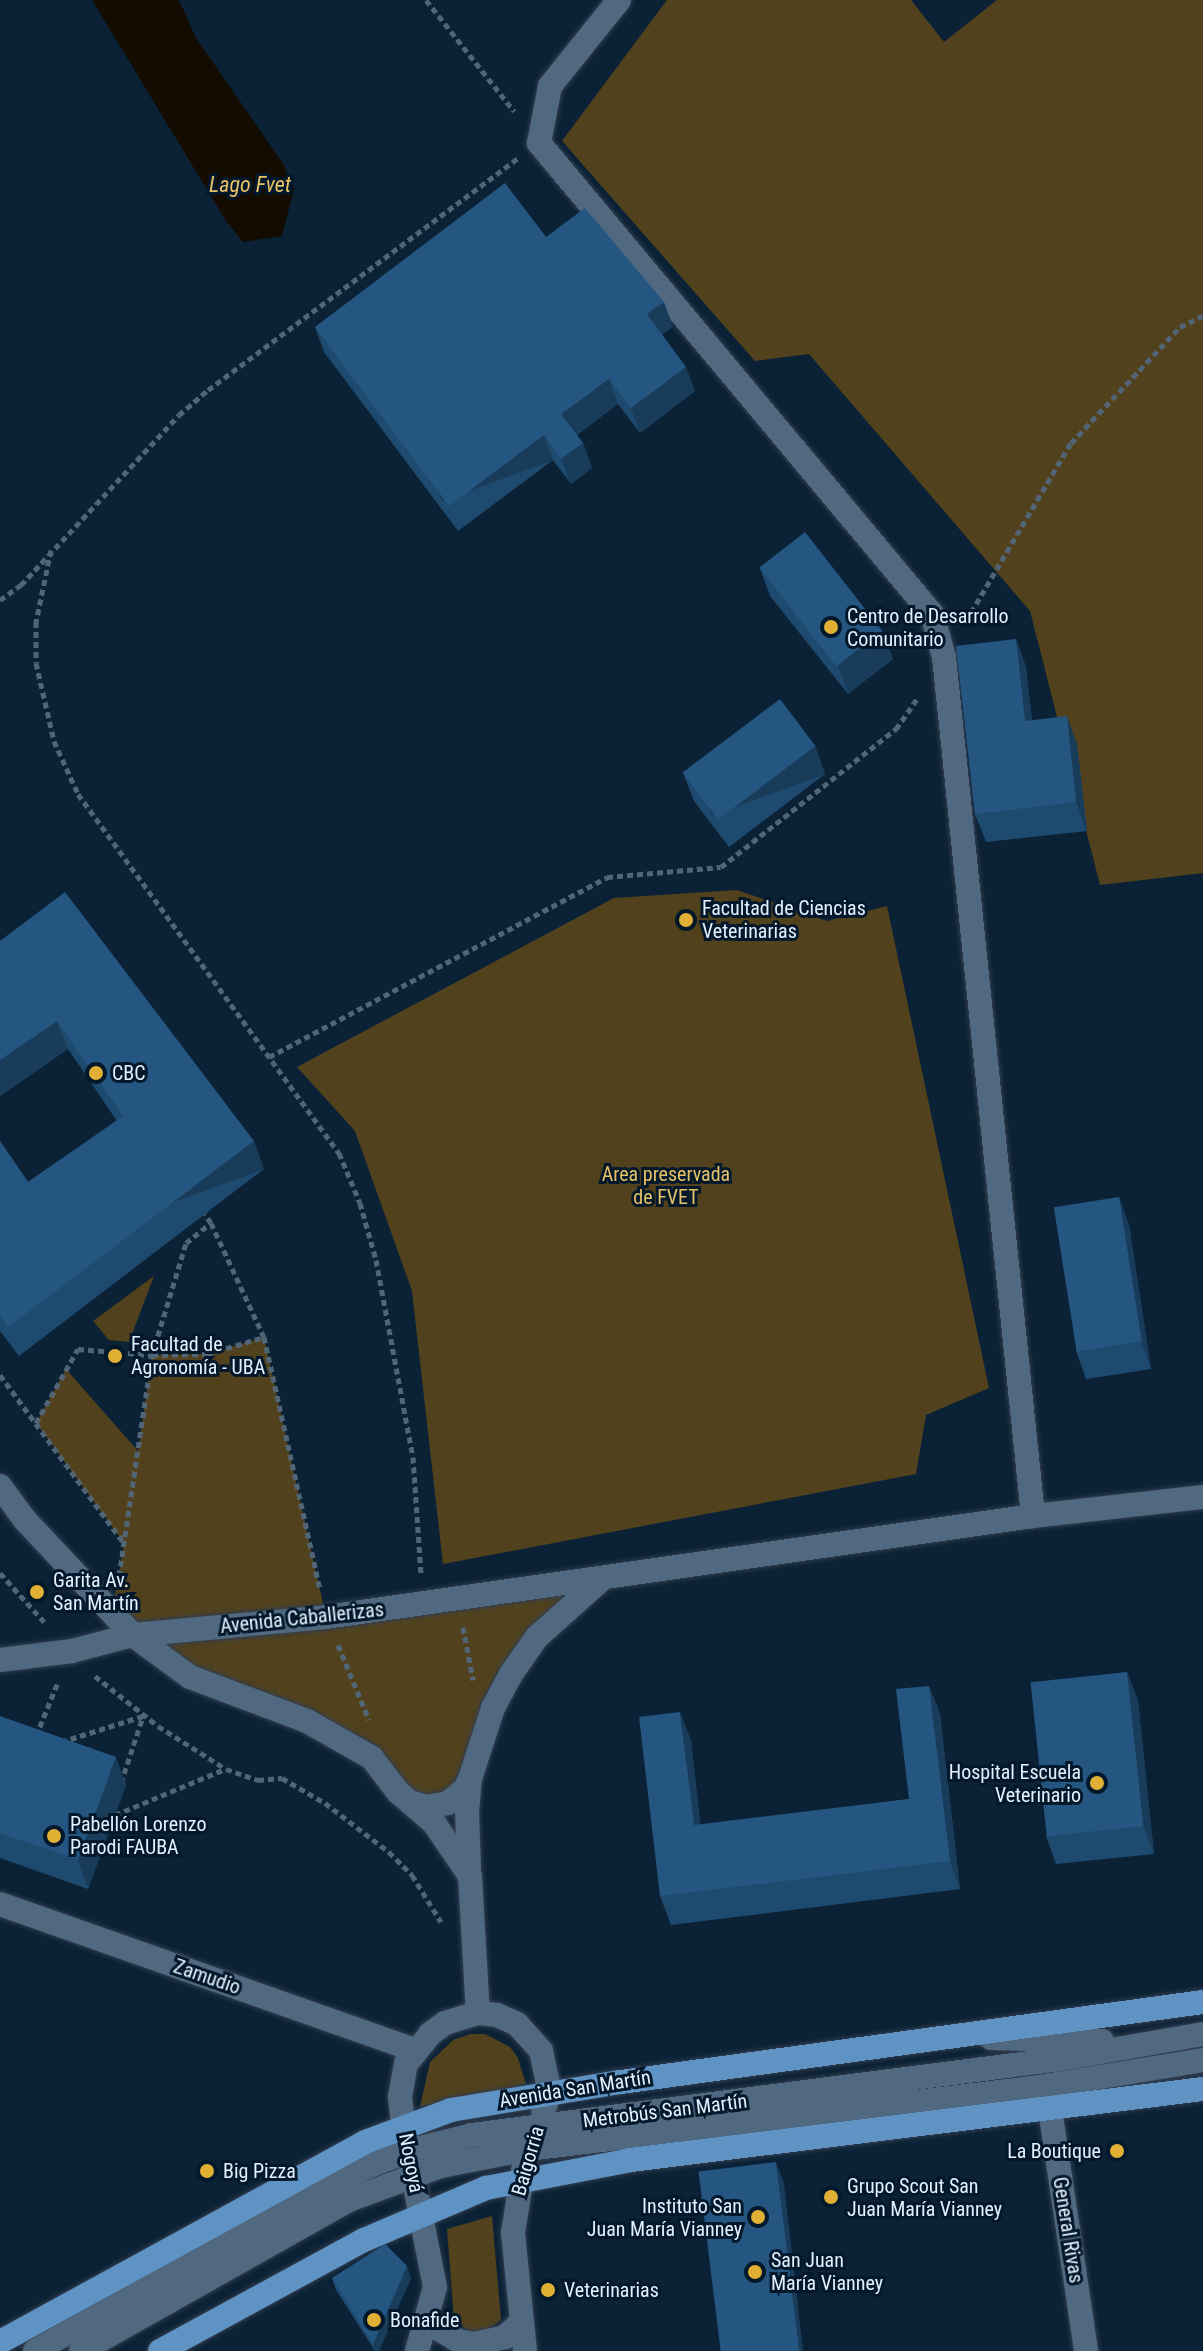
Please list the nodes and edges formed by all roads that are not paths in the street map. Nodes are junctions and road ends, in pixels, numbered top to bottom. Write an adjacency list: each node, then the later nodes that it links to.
1 (619, 0): 4 (street)
2 (0, 1486): 6 (street)
3 (1203, 1497): 4 (street, Avenida Caballerizas)
4 (1033, 1516): 5 (street, Avenida Caballerizas)
5 (604, 1578): 6 (street, Avenida Caballerizas); 8 (street)
6 (133, 1635): 7 (street, Avenida Caballerizas); 9 (street)
7 (0, 1660)
8 (470, 1779): 9 (street); 10 (street)
9 (410, 1802): 10 (street)
10 (470, 1876): 13 (street)
11 (0, 1904): 17 (street, Zamudio)
12 (1203, 2002): 15 (main road, Avenida San Martín)
13 (478, 2013): 17 (street); 20 (street)
14 (1203, 2034): 16 (street, Metrobús San Martín)
15 (941, 2036): 16 (street, Metrobús San Martín); 20 (main road, Avenida San Martín)
16 (1152, 2043): 23 (street, Metrobús San Martín)
17 (414, 2050): 22 (street, Nogoyá)
18 (1203, 2060): 23 (street, Metrobús San Martín)
19 (1203, 2089): 21 (main road)
20 (550, 2093): 22 (main road, Avenida San Martín); 23 (street, Baigorria)
21 (1050, 2109): 25 (main road); 35 (street, General Rivas)
22 (403, 2125): 24 (street, Nogoyá); 29 (main road, Avenida San Martín)
23 (532, 2138): 24 (street, Metrobús San Martín); 25 (street, Baigorria)
24 (410, 2162): 26 (street, Nogoyá); 30 (street, Metrobús San Martín); 31 (street, Metrobús San Martín)
25 (519, 2180): 26 (main road); 28 (street, Baigorria)
26 (421, 2213): 27 (street, Nogoyá); 32 (main road)
27 (427, 2322): 28 (street); 33 (street, Nogoyá)
28 (521, 2322): 34 (street, Baigorria)
29 (0, 2342)
30 (35, 2351)
31 (81, 2351)
32 (160, 2351)
33 (417, 2351)
34 (525, 2351)
35 (1086, 2351)

